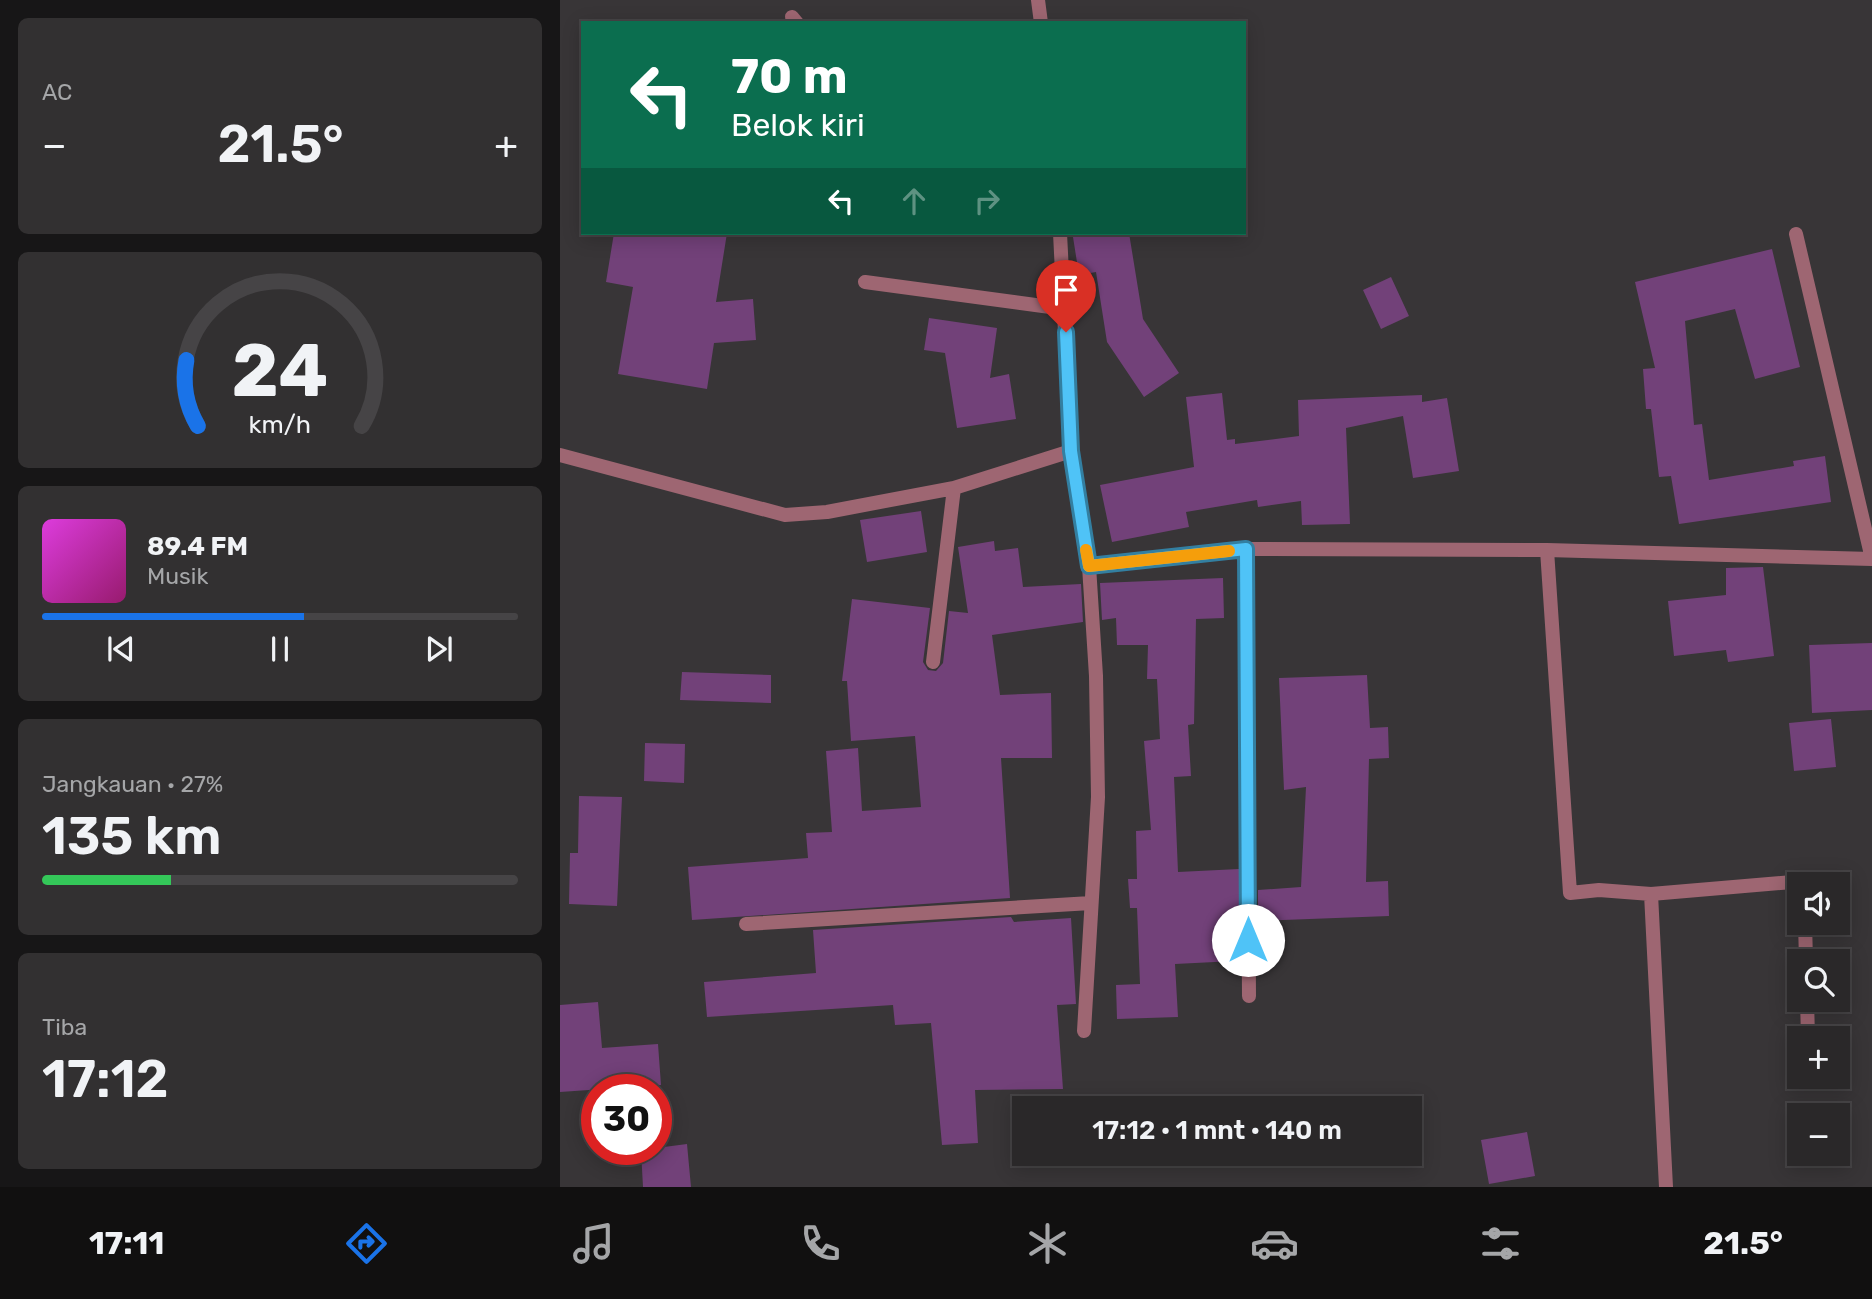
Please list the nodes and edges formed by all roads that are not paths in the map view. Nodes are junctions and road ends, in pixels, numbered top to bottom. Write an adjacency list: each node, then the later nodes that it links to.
1 (1038, 0): 2 (street)
2 (1041, 21)
3 (1796, 234): 12 (street)
4 (1060, 235): 6 (street)
5 (865, 282): 6 (street)
6 (1066, 309): 7 (street)
7 (1071, 451): 9 (street); 13 (street)
8 (560, 455): 9 (street)
9 (954, 488): 14 (street)
10 (1246, 549): 11 (street); 13 (street); 19 (street)
11 (1547, 550): 12 (street); 16 (street)
12 (1872, 559)
13 (1089, 566): 17 (street)
14 (933, 662)
15 (1787, 882): 16 (street)
16 (1651, 894): 21 (street)
17 (1091, 903): 18 (street); 20 (street)
18 (746, 924)
19 (1249, 996)
20 (1084, 1031)
21 (1666, 1187)

